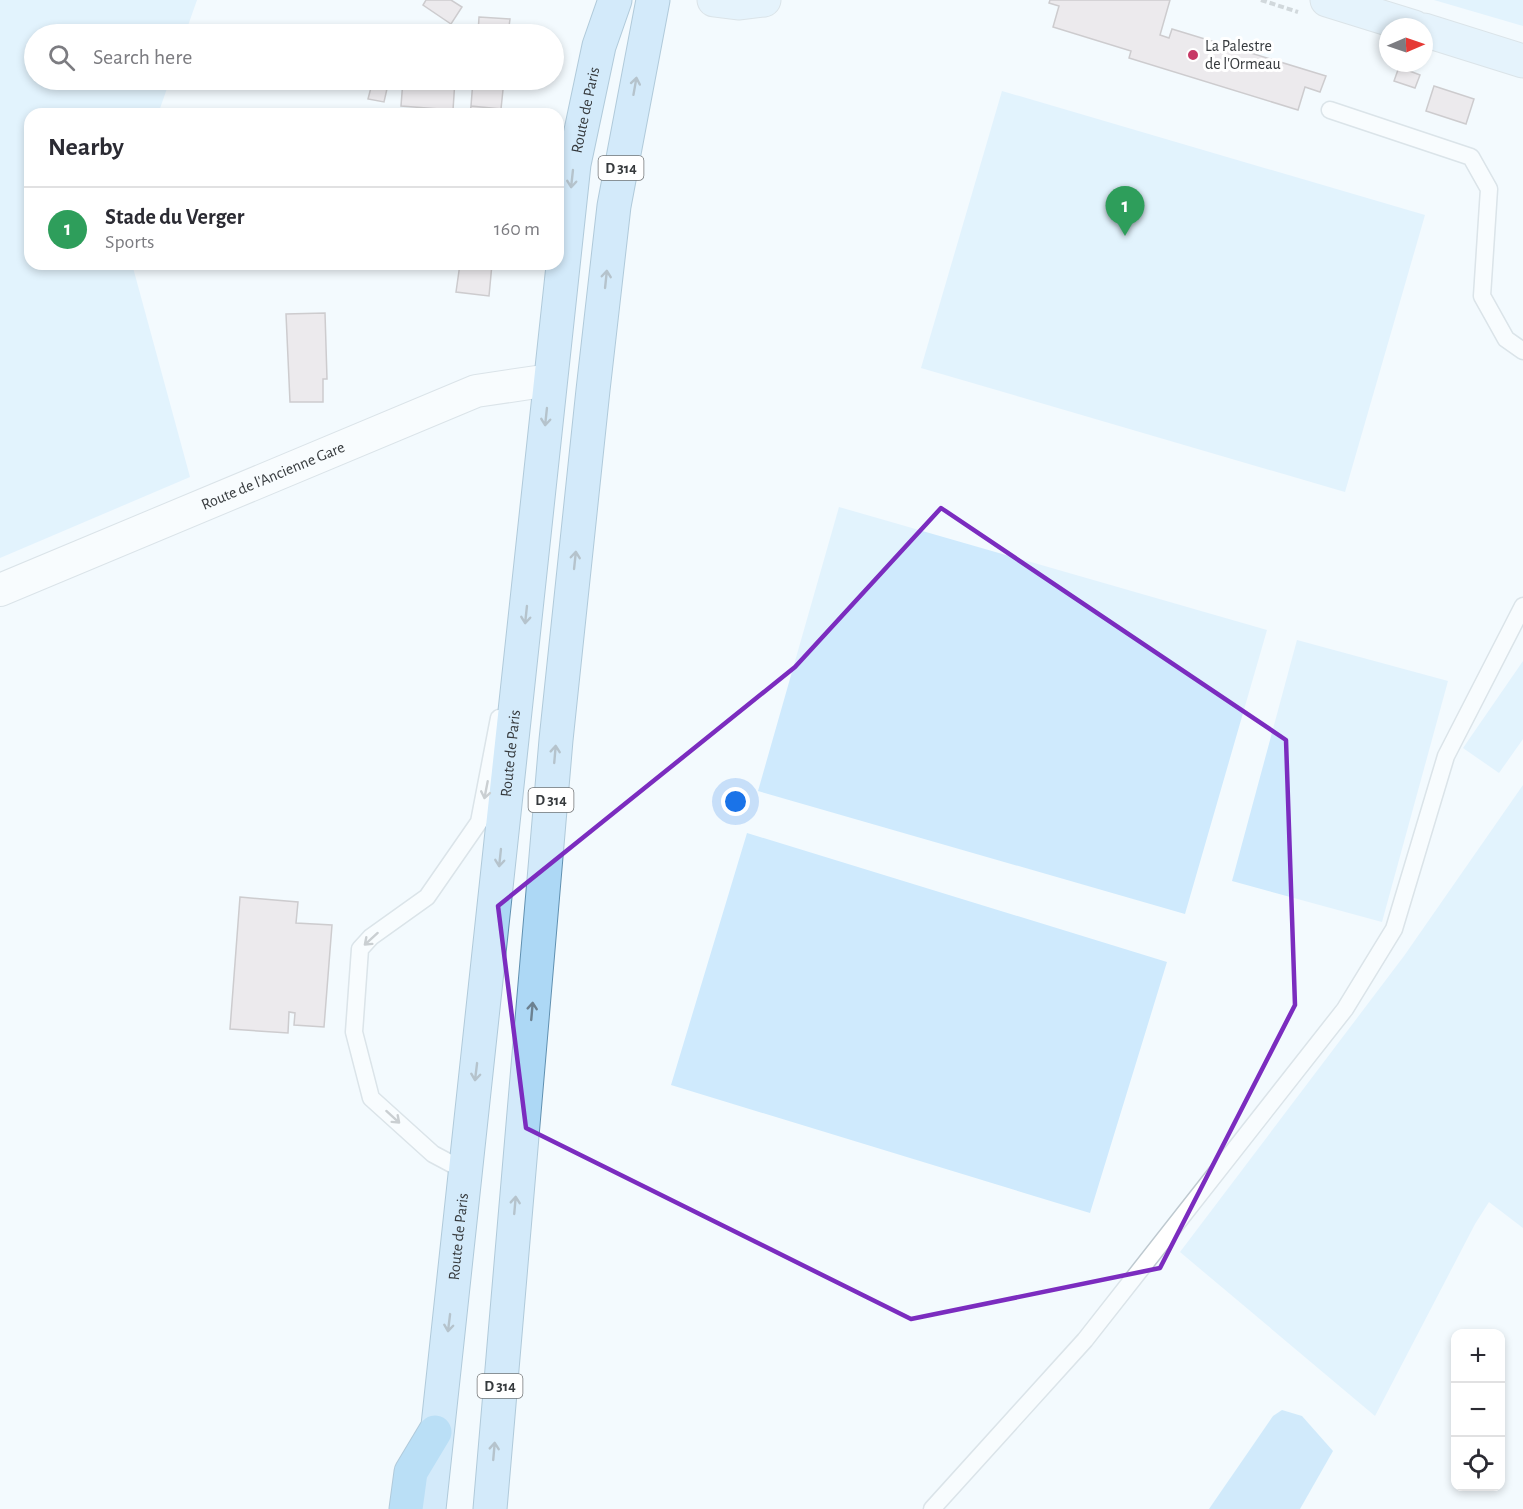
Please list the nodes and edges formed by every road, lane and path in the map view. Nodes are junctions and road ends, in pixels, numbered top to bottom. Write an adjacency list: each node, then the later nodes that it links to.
1 (615, 0): 10 (main road, Route de Paris / D 314, one-way to 10)
2 (653, 0): 21 (main road, D 314, one-way to 2)
3 (714, 0): 4 (street)
4 (764, 0)
5 (1327, 0): 6 (street)
6 (1385, 18)
7 (1433, 33): 8 (street)
8 (1523, 61)
9 (1330, 110): 12 (lane)
10 (564, 254)
11 (562, 270): 13 (main road, Route de Paris / D 314, one-way to 13)
12 (1523, 351)
13 (550, 380): 14 (street, Route de l'Ancienne Gare); 16 (main road, Route de Paris / D 314, one-way to 16)
14 (0, 590)
15 (1523, 606): 22 (lane)
16 (520, 674): 17 (main road, Route de Paris / D 314, one-way to 17); 17 (lane, one-way to 17)
17 (465, 1172): 18 (main road, Route de Paris / D 314, one-way to 18)
18 (435, 1432): 19 (highway); 20 (main road, Route de Paris / D 314)
19 (406, 1509)
20 (429, 1509)
21 (490, 1509)
22 (932, 1509)

